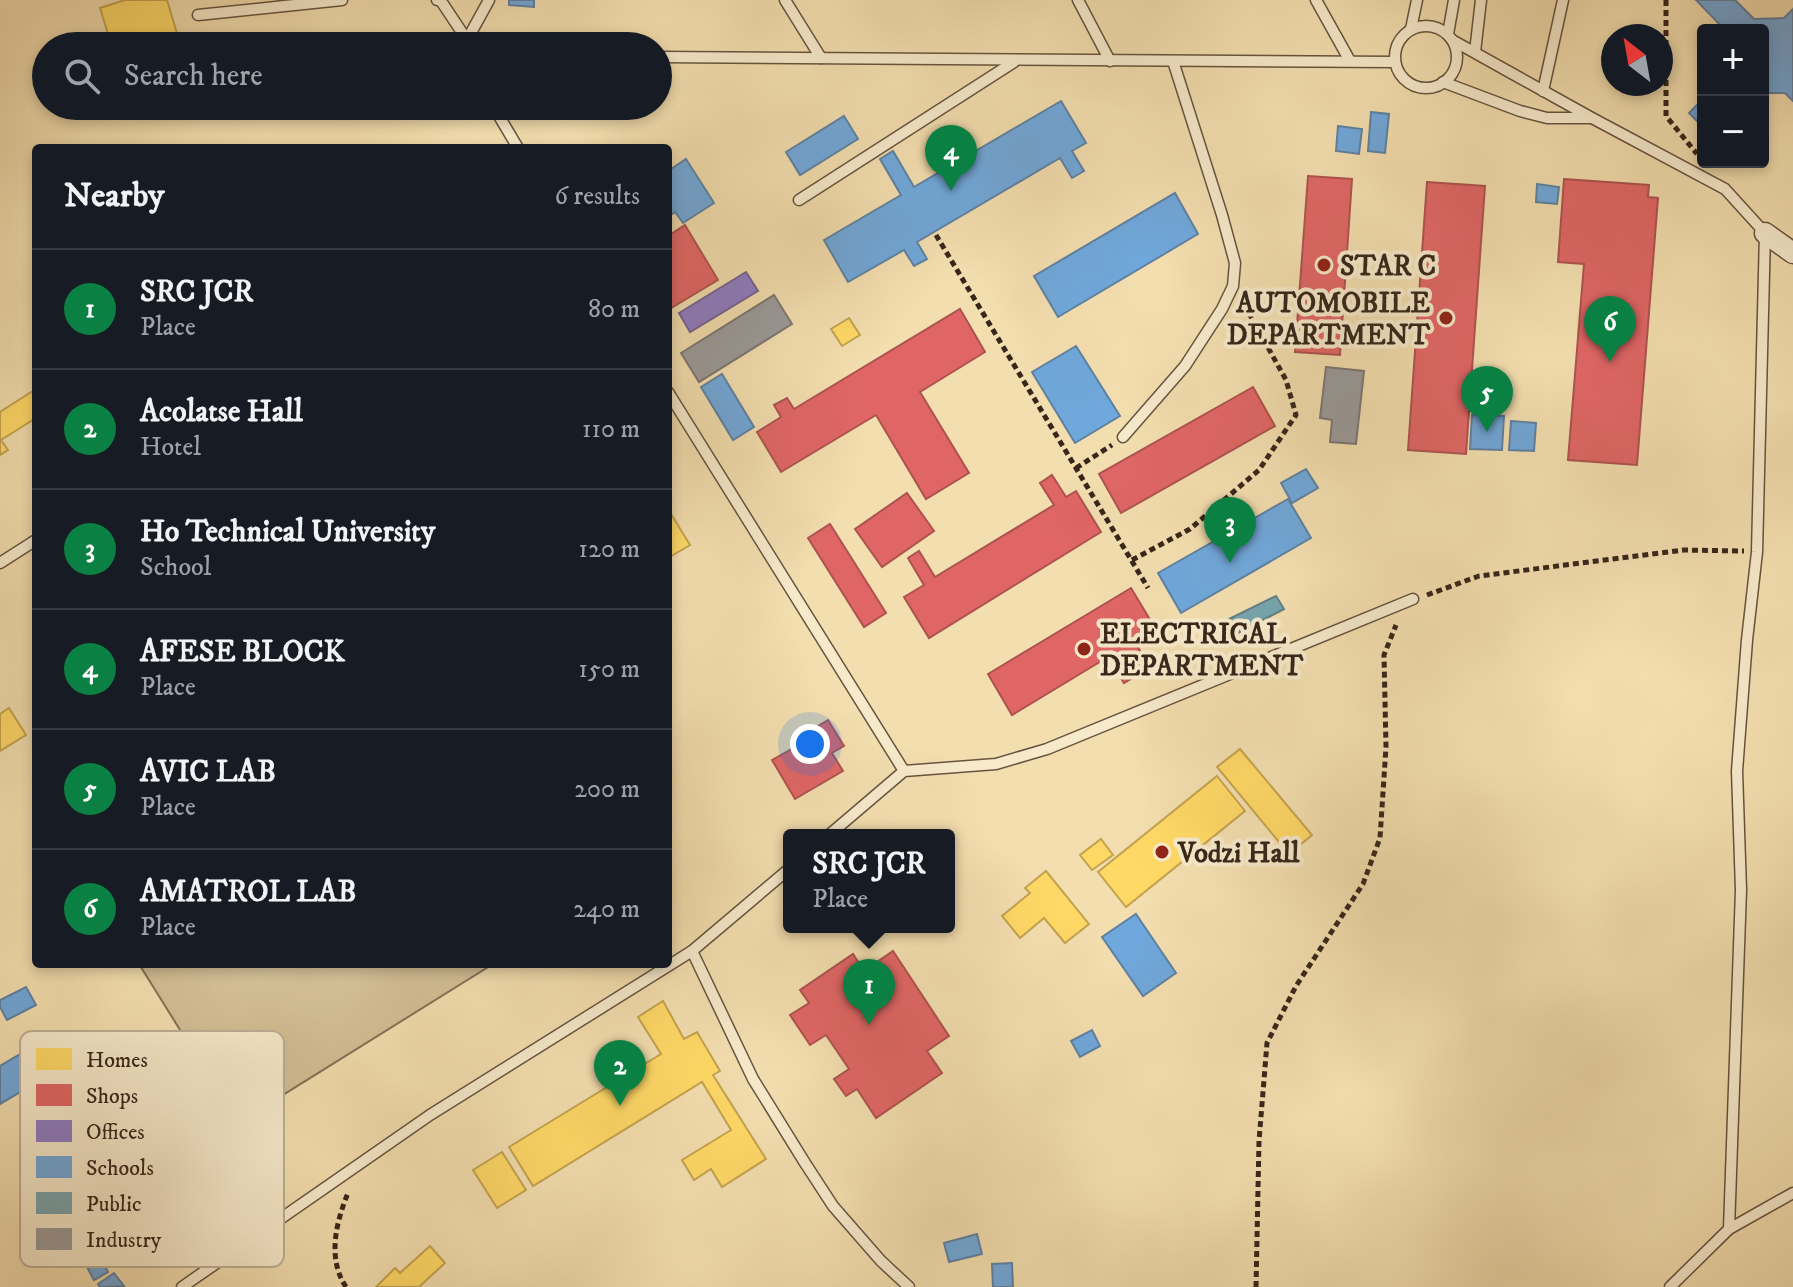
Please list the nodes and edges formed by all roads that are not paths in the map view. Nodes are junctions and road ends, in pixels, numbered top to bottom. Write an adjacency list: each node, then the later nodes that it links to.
1 (342, 0): 11 (lane)
2 (437, 0): 13 (lane)
3 (489, 0): 14 (lane)
4 (785, 0): 18 (lane)
5 (1078, 0): 20 (lane)
6 (1316, 0): 22 (lane)
7 (1417, 0): 12 (lane)
8 (1454, 0): 15 (lane)
9 (1481, 0): 16 (lane)
10 (1563, 0): 25 (lane)
11 (198, 15)
12 (1411, 29): 15 (lane); 23 (lane)
13 (462, 32)
14 (474, 32)
15 (1450, 37): 16 (lane); 24 (lane)
16 (1475, 52): 25 (lane)
17 (672, 57): 18 (lane)
18 (821, 58): 19 (lane)
19 (1016, 61): 20 (lane); 29 (lane)
20 (1110, 61): 21 (lane)
21 (1173, 61): 22 (lane); 33 (lane)
22 (1350, 61): 23 (lane)
23 (1395, 62): 24 (lane)
24 (1443, 82): 26 (lane)
25 (1543, 91): 26 (lane)
26 (1592, 118): 30 (lane)
27 (501, 120): 28 (lane)
28 (516, 144)
29 (799, 200)
30 (1765, 233): 31 (street); 45 (lane)
31 (1793, 253)
32 (672, 398): 37 (lane)
33 (1123, 437)
34 (32, 543): 35 (lane)
35 (0, 563)
36 (1413, 599): 37 (lane)
37 (904, 771): 38 (lane)
38 (836, 829)
39 (783, 874): 40 (lane)
40 (692, 951): 41 (lane); 48 (lane)
41 (672, 964)
42 (665, 968): 44 (lane)
43 (1793, 1193): 45 (lane)
44 (284, 1217)
45 (1729, 1229): 49 (lane)
46 (211, 1267): 47 (lane)
47 (182, 1287)
48 (909, 1287)
49 (1670, 1287)

